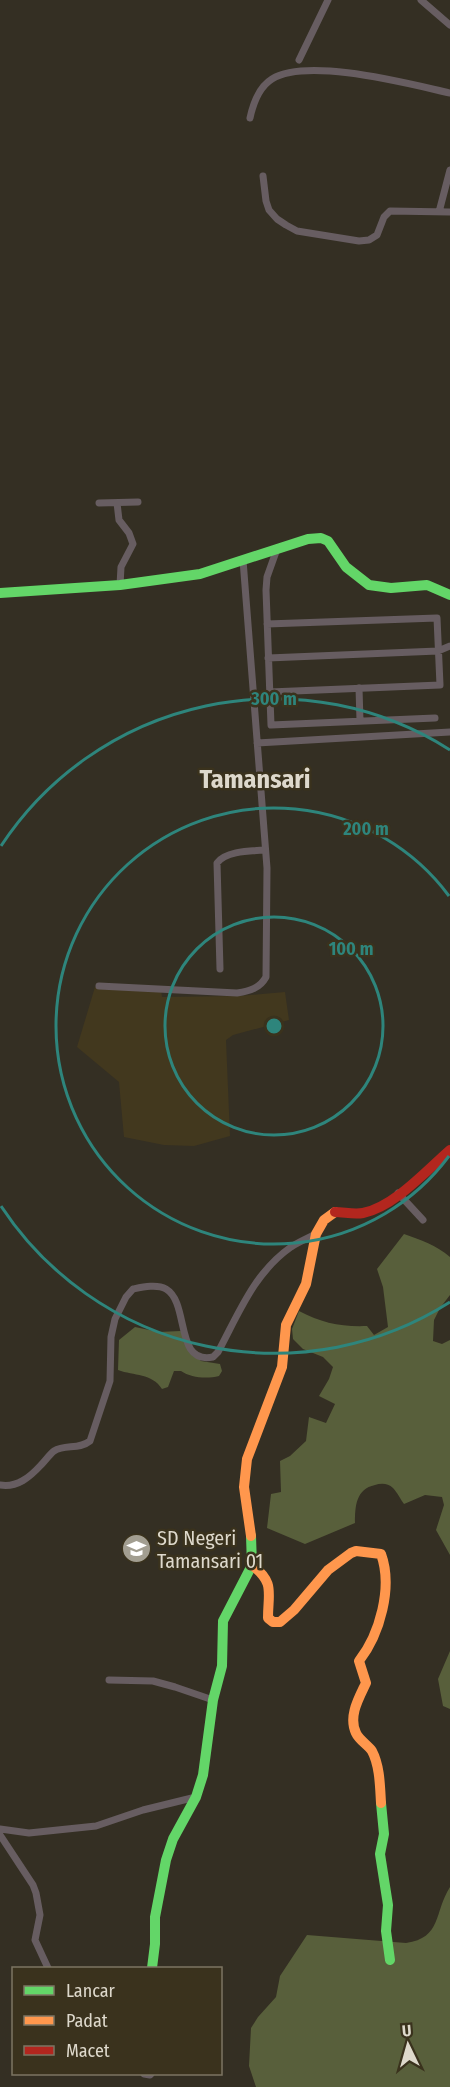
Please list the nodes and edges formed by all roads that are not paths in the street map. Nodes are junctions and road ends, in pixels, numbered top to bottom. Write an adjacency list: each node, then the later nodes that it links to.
1 (328, 0): 4 (street)
2 (421, 0): 3 (street)
3 (450, 26)
4 (299, 60)
5 (450, 93): 6 (street)
6 (250, 118)
7 (450, 170): 9 (street)
8 (263, 176): 9 (street)
9 (439, 212): 10 (street)
10 (450, 212)
11 (138, 502): 12 (street)
12 (117, 503): 13 (street); 16 (street)
13 (99, 504)
14 (277, 549): 15 (street); 18 (street); 19 (street)
15 (243, 560): 16 (street); 28 (street)
16 (120, 585): 17 (street)
17 (0, 593)
18 (450, 595)
19 (267, 624): 21 (street); 22 (street)
20 (450, 646): 21 (street)
21 (438, 651): 22 (street); 23 (street)
22 (268, 658): 24 (street)
23 (358, 688): 24 (street); 26 (street)
24 (270, 692): 26 (street)
25 (435, 718): 26 (street)
26 (360, 721)
27 (450, 732): 28 (street)
28 (257, 743): 29 (street)
29 (265, 850): 30 (street); 31 (street)
30 (220, 969)
31 (99, 987)
32 (450, 1150): 33 (street)
33 (398, 1192): 34 (street); 35 (street)
34 (423, 1220)
35 (316, 1234): 36 (street); 37 (street)
36 (0, 1485)
37 (252, 1564): 39 (street); 43 (street)
38 (109, 1680): 39 (street)
39 (213, 1700): 40 (street)
40 (196, 1797): 41 (street); 45 (street)
41 (0, 1829)
42 (0, 1835): 44 (street)
43 (390, 1960)
44 (48, 1967)
45 (152, 1967)

